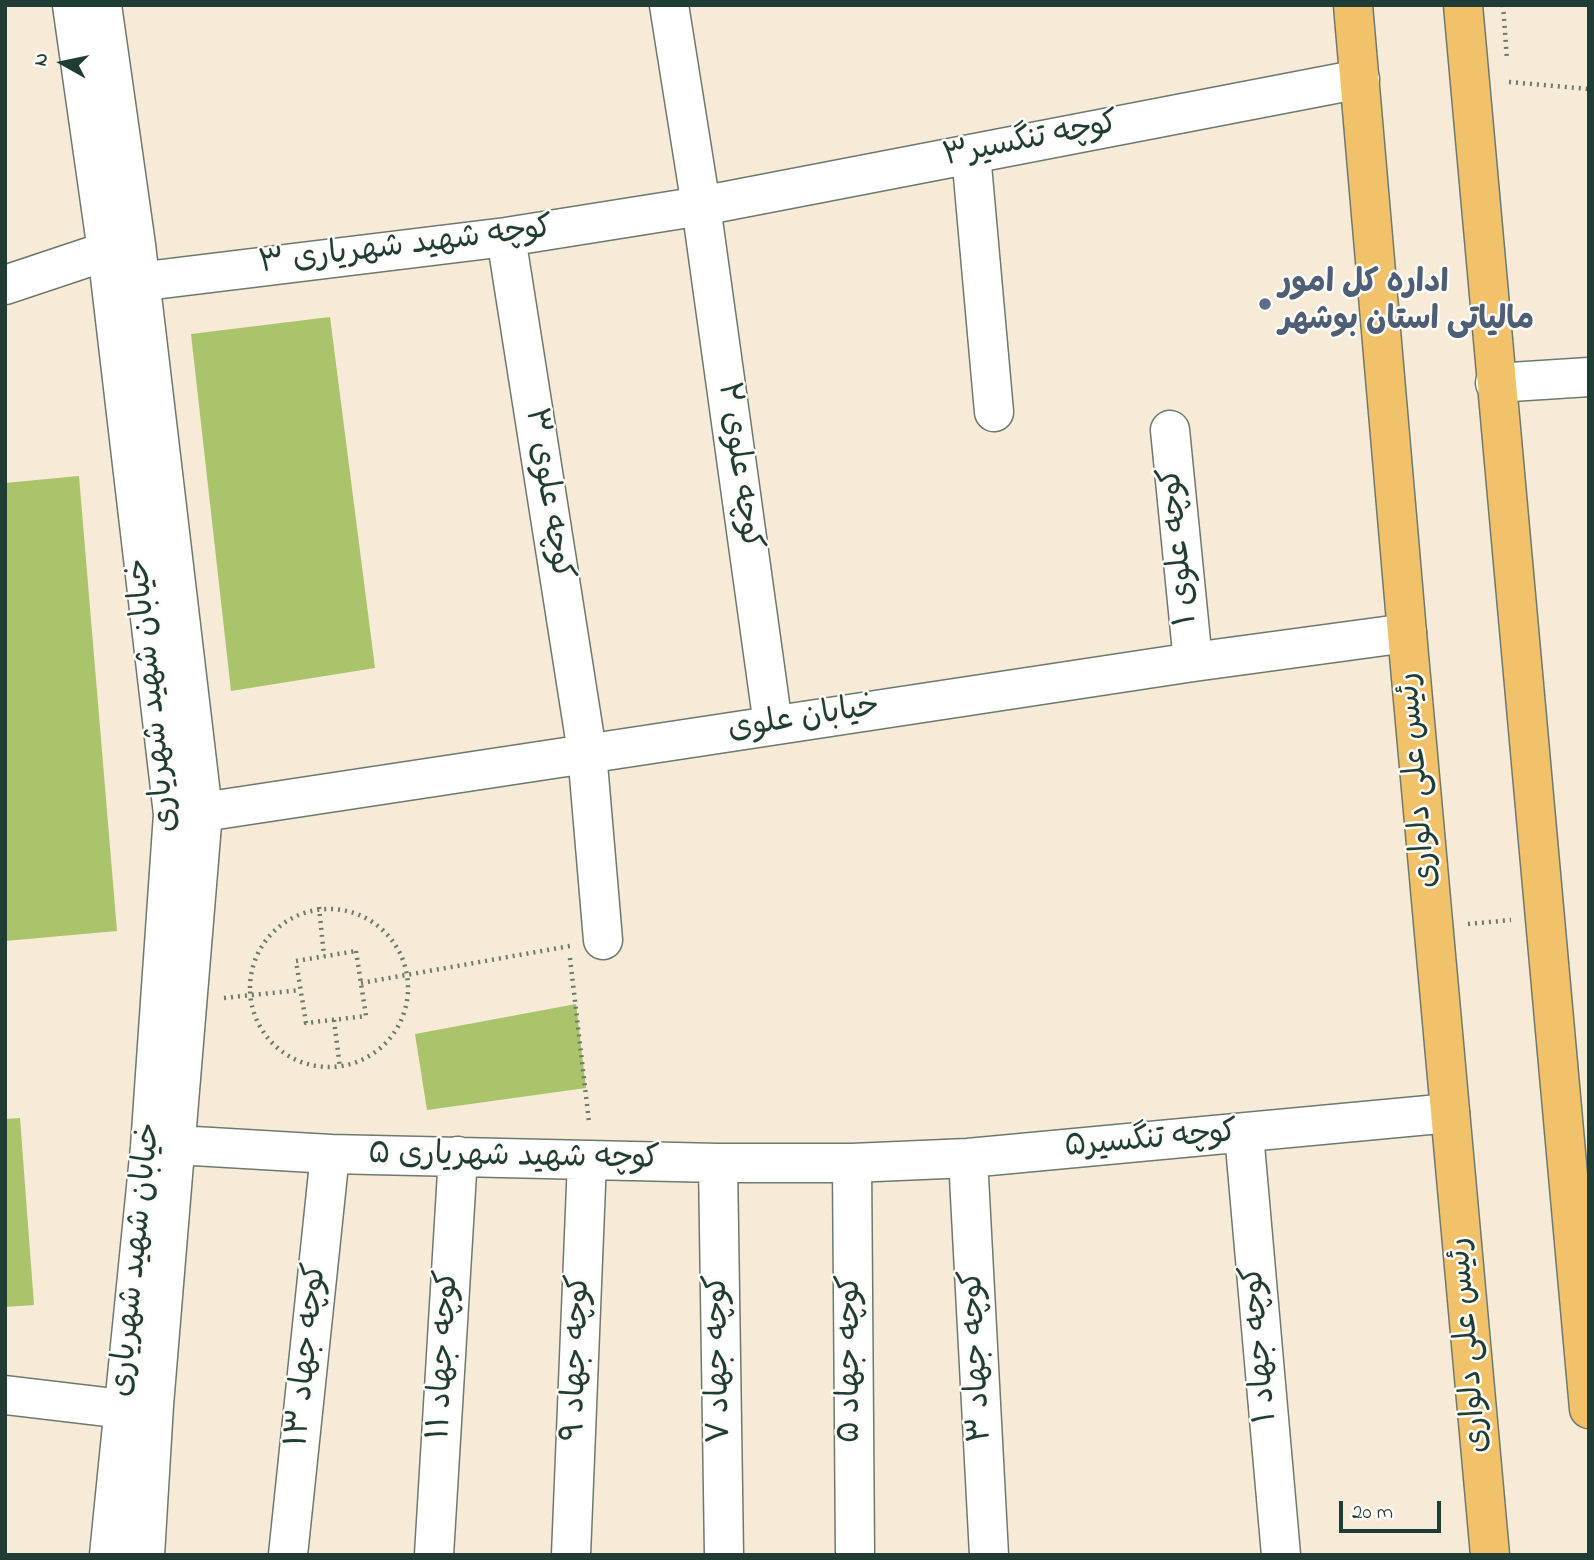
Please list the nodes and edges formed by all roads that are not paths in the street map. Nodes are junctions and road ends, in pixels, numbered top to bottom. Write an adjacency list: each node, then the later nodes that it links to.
1 (72, 5): 10 (street, خیابان شهید شهریاری)
2 (102, 5): 10 (street, خیابان شهید شهریاری)
3 (669, 5): 8 (street, کوچه علوی ۲)
4 (1353, 5): 6 (main road, رئیس علی دلواری)
5 (1462, 5): 13 (main road)
6 (1360, 79): 7 (street, کوچه تنگسیر۳); 16 (main road, رئیس علی دلواری)
7 (971, 154): 8 (street, کوچه تنگسیر۳); 14 (street)
8 (701, 206): 9 (street, کوچه شهید شهریاری ۳); 18 (street, کوچه علوی ۲)
9 (506, 237): 10 (street, کوچه شهید شهریاری ۳); 19 (street, کوچه علوی ۳)
10 (123, 266): 11 (street, کوچه شهید شهریاری ۳); 20 (street, خیابان شهید شهریاری); 33 (street, خیابان شهید شهریاری)
11 (5, 285)
12 (1589, 377): 13 (street)
13 (1496, 383): 31 (main road)
14 (994, 412)
15 (1170, 430): 17 (street, کوچه علوی ۱)
16 (1407, 633): 17 (street, خیابان علوی); 22 (main road, رئیس علی دلواری)
17 (1193, 662): 18 (street, خیابان علوی)
18 (773, 725): 19 (street, خیابان علوی)
19 (587, 752): 20 (street, خیابان علوی); 21 (street, کوچه علوی ۳)
20 (203, 813): 24 (street, خیابان شهید شهریاری)
21 (586, 944)
22 (1450, 1112): 23 (street, کوچه تنگسیر۵); 44 (main road, رئیس علی دلواری)
23 (1244, 1134): 27 (street, کوچه تنگسیر۵); 43 (street, کوچه جهاد ۱)
24 (177, 1145): 25 (street, کوچه شهید شهریاری ۵); 36 (street, خیابان شهید شهریاری)
25 (330, 1154): 26 (street, کوچه شهید شهریاری ۵); 37 (street, کوچه جهاد ۱۳)
26 (458, 1156): 28 (street, کوچه شهید شهریاری ۵); 38 (street, کوچه جهاد ۱۱)
27 (968, 1158): 30 (street, کوچه تنگسیر۵); 42 (street, کوچه جهاد ۳)
28 (587, 1161): 29 (street, کوچه شهید شهریاری ۵); 39 (street, کوچه جهاد ۹)
29 (718, 1163): 30 (street, کوچه شهید شهریاری ۵); 40 (street, کوچه جهاد ۷)
30 (852, 1163): 41 (street, کوچه جهاد ۵)
31 (1580, 1222): 34 (main road)
32 (5, 1395): 33 (street)
33 (123, 1409): 35 (street, خیابان شهید شهریاری)
34 (1589, 1409)
35 (108, 1555)
36 (145, 1555)
37 (288, 1555)
38 (434, 1555)
39 (570, 1555)
40 (724, 1555)
41 (855, 1555)
42 (989, 1555)
43 (1281, 1555)
44 (1490, 1555)

